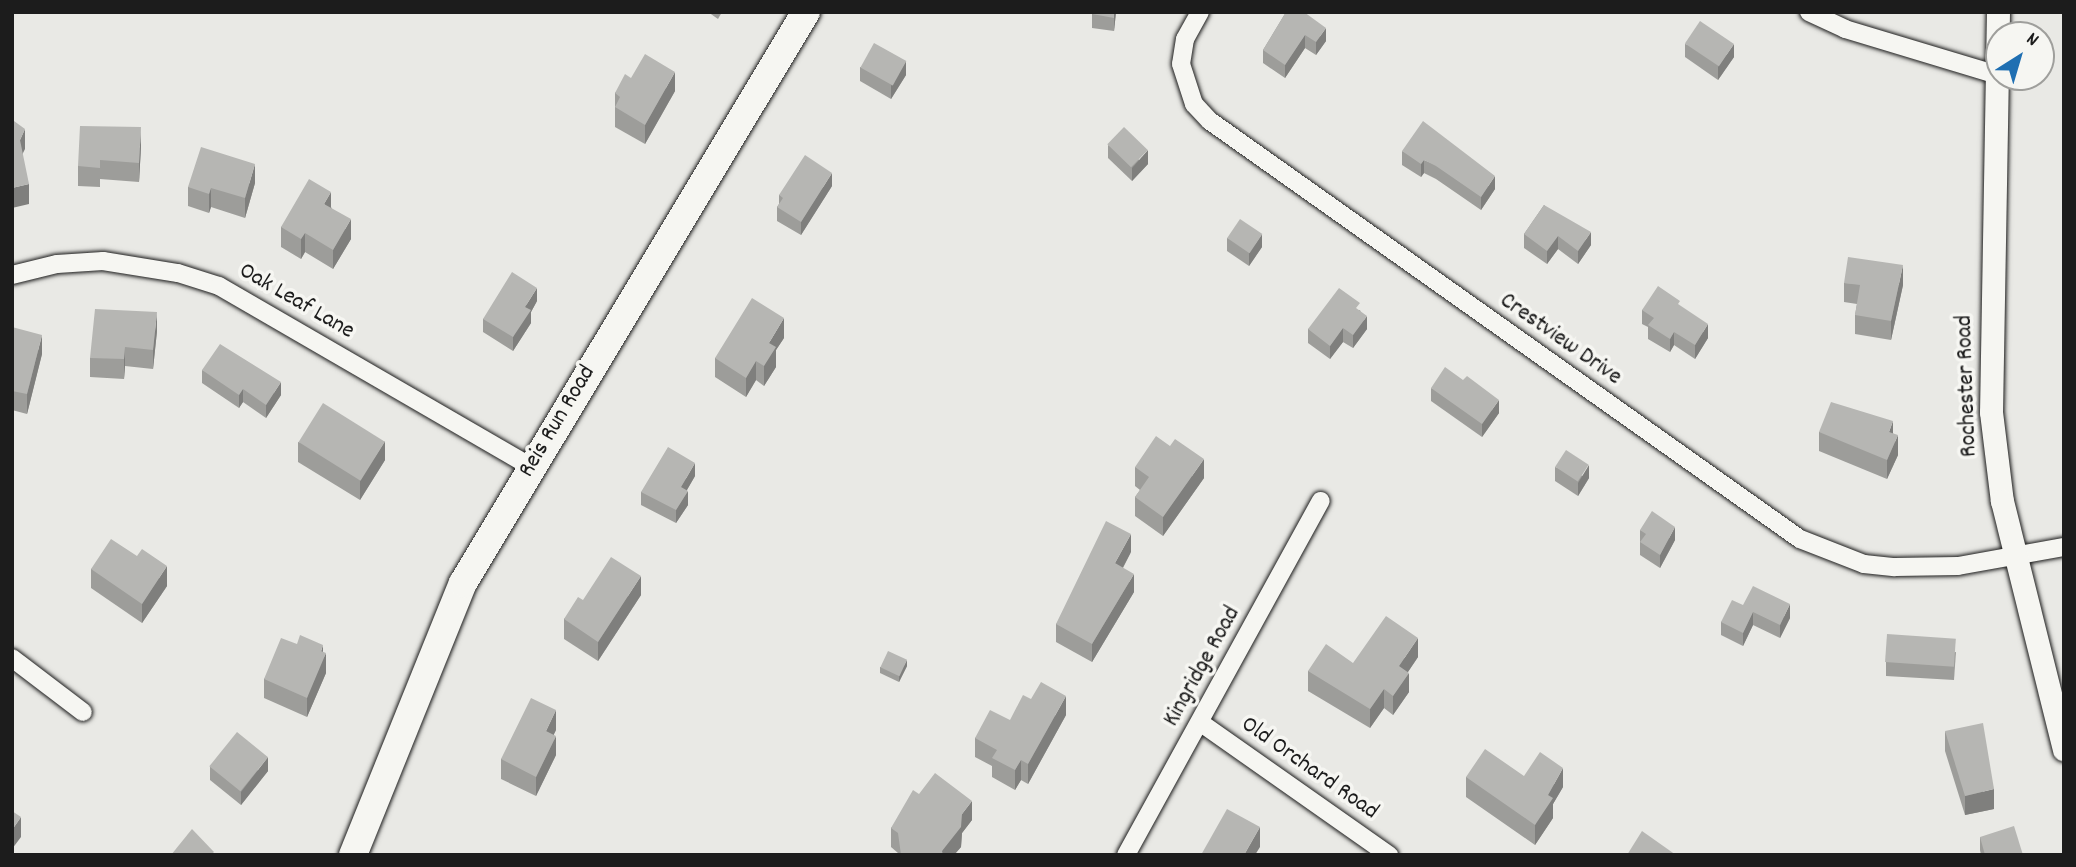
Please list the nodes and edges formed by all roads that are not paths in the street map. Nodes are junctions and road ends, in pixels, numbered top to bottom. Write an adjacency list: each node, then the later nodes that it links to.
1 (806, 12): 7 (main road, Reis Run Road)
2 (1200, 12): 10 (street, Crestview Drive)
3 (1809, 12): 4 (street)
4 (1985, 71)
5 (1997, 91): 10 (street, Rochester Road)
6 (12, 275): 7 (street, Oak Leaf Lane)
7 (531, 467): 15 (main road, Reis Run Road)
8 (1321, 501): 13 (street, Kingridge Road)
9 (2064, 547): 10 (street, Crestview Drive)
10 (2016, 554): 14 (street, Rochester Road)
11 (12, 658): 12 (street)
12 (83, 712)
13 (1201, 723): 16 (street, Kingridge Road); 17 (street, Old Orchard Road)
14 (2064, 749)
15 (354, 855)
16 (1126, 855)
17 (1389, 855)

